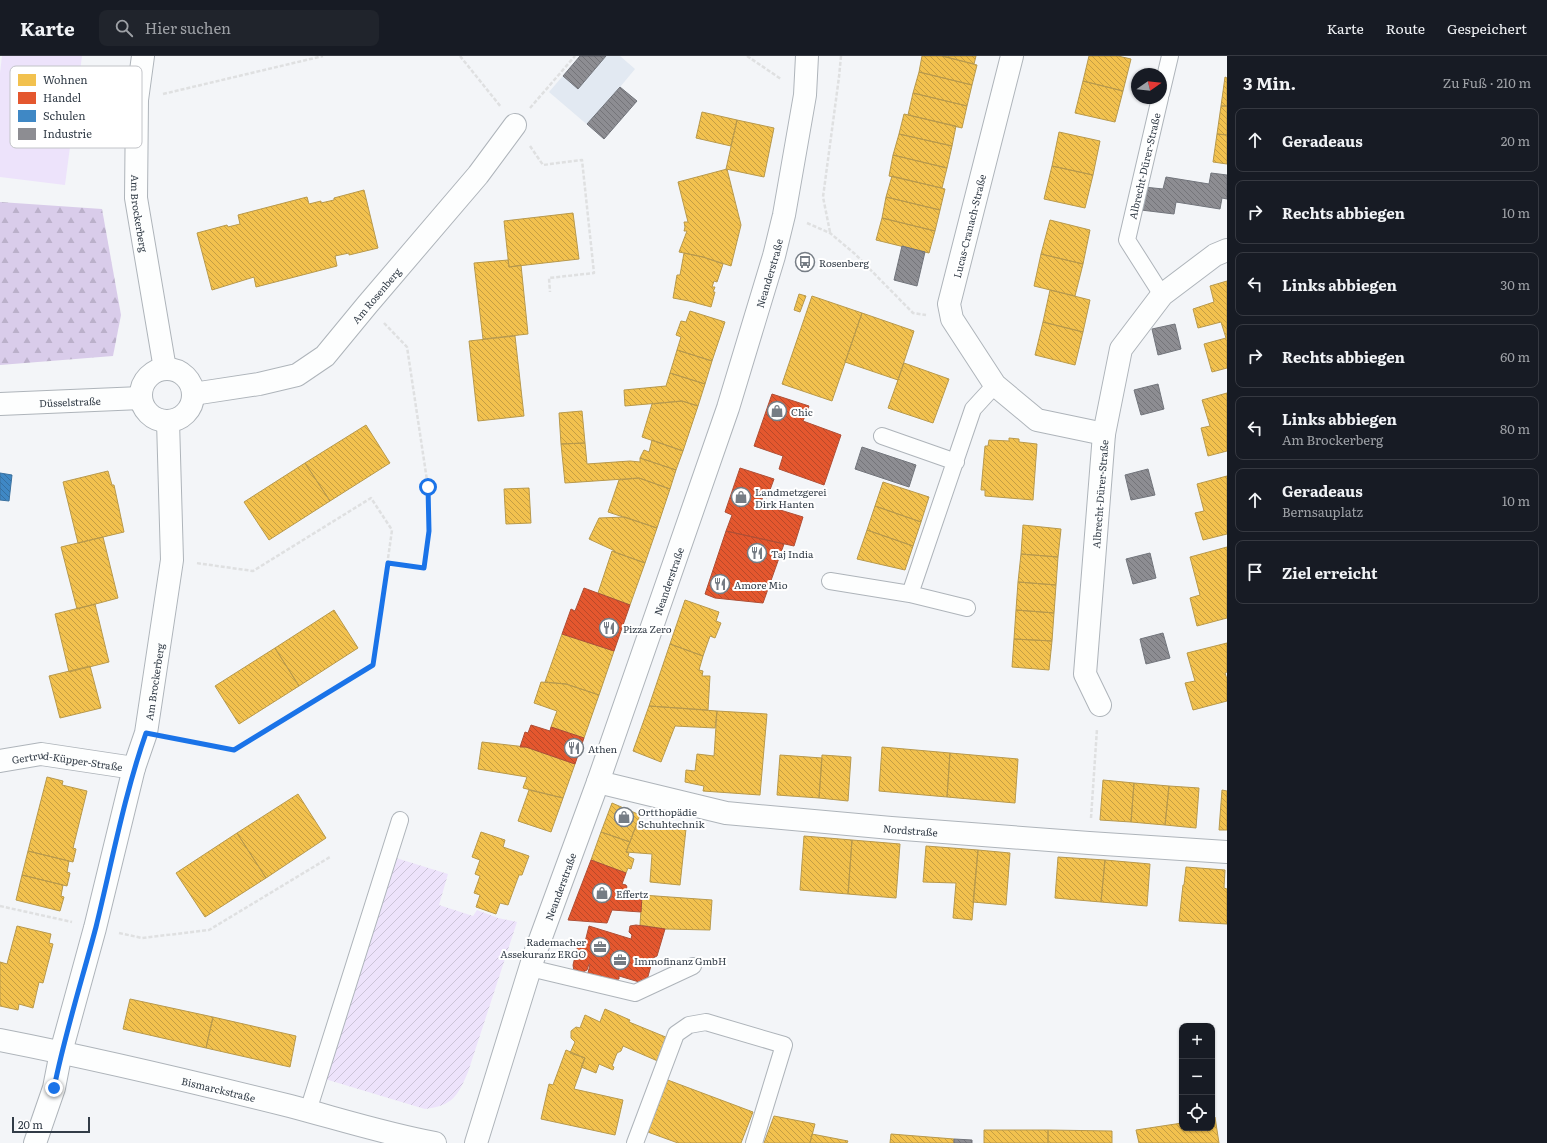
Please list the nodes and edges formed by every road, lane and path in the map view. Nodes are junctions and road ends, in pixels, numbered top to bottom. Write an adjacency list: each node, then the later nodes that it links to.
1 (143, 56): 9 (street, Am Brockerberg)
2 (323, 56): 12 (path)
3 (575, 56): 14 (path)
4 (747, 56): 11 (path)
5 (806, 56): 40 (street, Neanderstraße)
6 (840, 56): 21 (path)
7 (1012, 56): 21 (street, Lucas-Cranach-Straße)
8 (1170, 56): 10 (lane)
9 (142, 66)
10 (1167, 69)
11 (772, 73)
12 (142, 99)
13 (1159, 104): 19 (lane, Albrecht-Dürer-Straße)
14 (515, 125): 20 (street, Am Rosenberg)
15 (137, 148): 22 (street, Am Brockerberg)
16 (543, 164): 18 (path)
17 (1227, 250): 19 (street, Albrecht-Dürer-Straße)
18 (550, 292)
19 (1162, 295): 28 (street, Albrecht-Dürer-Straße)
20 (367, 305): 24 (street, Am Rosenberg); 32 (path)
21 (952, 319): 23 (street, Lucas-Cranach-Straße)
22 (165, 369): 24 (street); 25 (street)
23 (995, 385): 28 (street, Lucas-Cranach-Straße); 30 (lane)
24 (193, 394): 27 (street)
25 (140, 398): 26 (street, Düsselstraße); 27 (street)
26 (0, 404)
27 (168, 421): 31 (street, Am Brockerberg)
28 (1104, 434): 36 (street, Albrecht-Dürer-Straße)
29 (882, 436): 30 (lane)
30 (956, 462): 34 (lane)
31 (172, 560): 32 (path); 37 (street, Am Brockerberg)
32 (388, 563): 37 (path)
33 (830, 581): 34 (lane)
34 (910, 594): 35 (lane)
35 (967, 608)
36 (1100, 705): 42 (path)
37 (146, 733): 39 (street, Am Brockerberg)
38 (0, 761): 39 (street, Gertrud-Küpper-Straße)
39 (134, 768): 46 (street, Am Brockerberg)
40 (598, 782): 42 (street, Nordstraße); 48 (street, Neanderstraße)
41 (400, 820): 51 (lane)
42 (1089, 843): 43 (street, Nordstraße)
43 (1227, 852)
44 (330, 857): 46 (path)
45 (0, 906): 46 (path)
46 (95, 928): 50 (street, Am Brockerberg)
47 (693, 966): 48 (lane)
48 (530, 968): 54 (street, Neanderstraße)
49 (0, 1040): 50 (street, Bismarckstraße)
50 (61, 1052): 51 (street, Bismarckstraße); 52 (street, Am Brockerberg)
51 (308, 1111): 53 (street, Bismarckstraße)
52 (35, 1143)
53 (435, 1143)
54 (476, 1143)
55 (635, 1143): 56 (lane)
56 (754, 1143)

